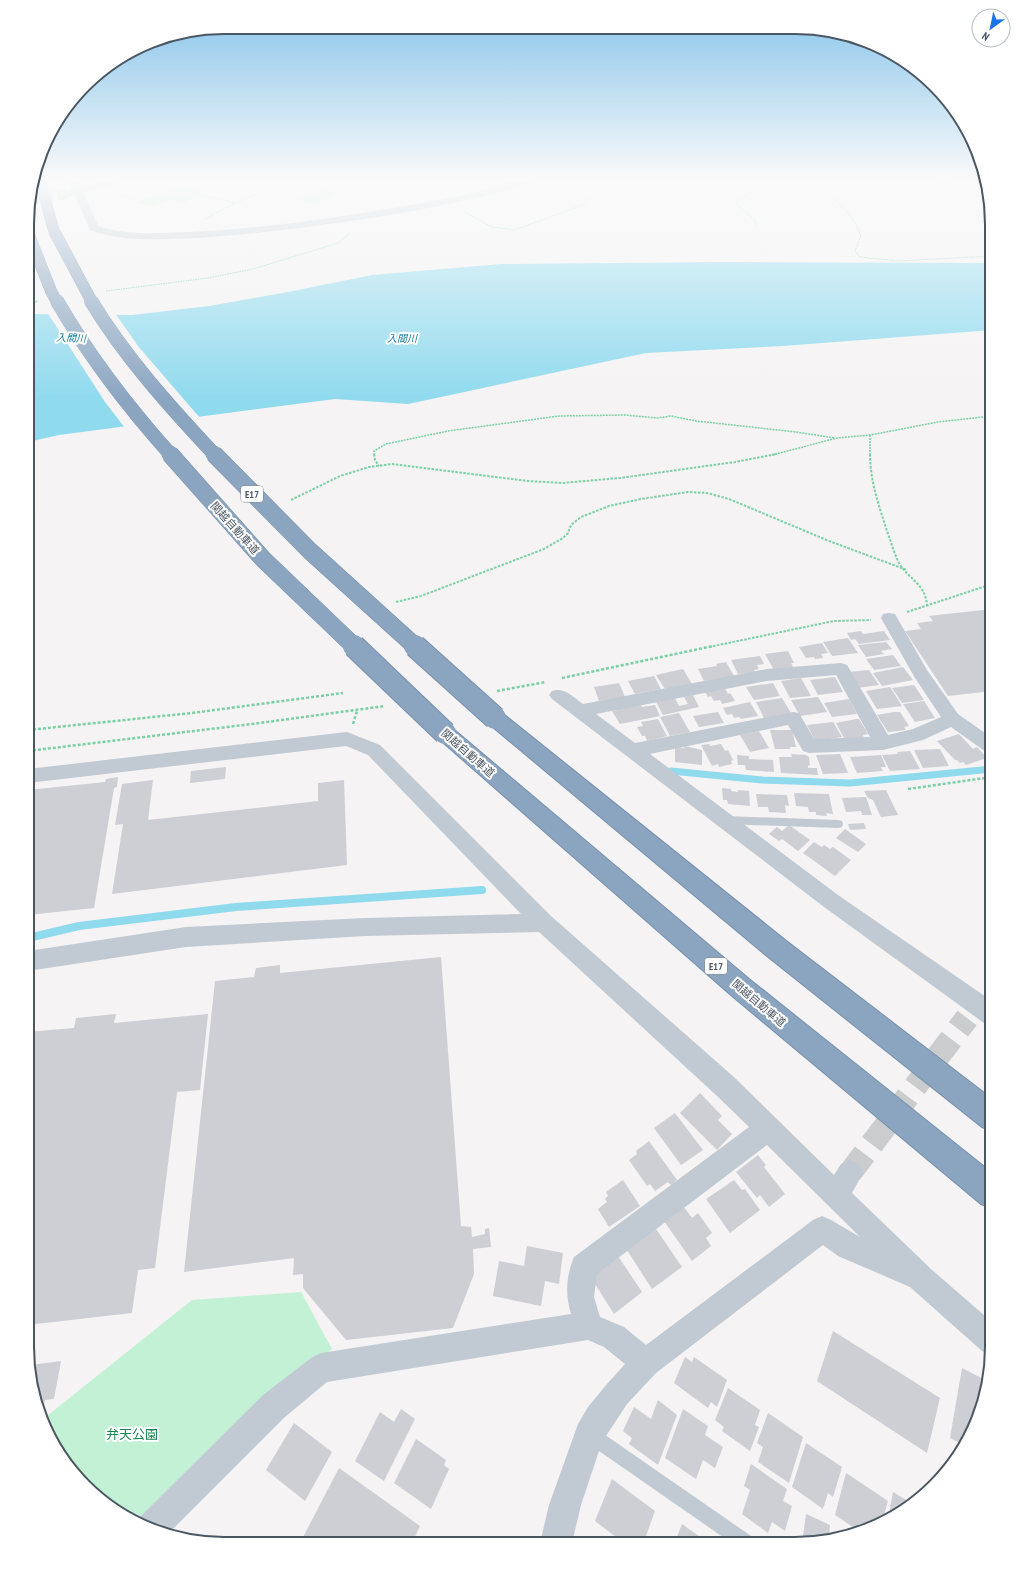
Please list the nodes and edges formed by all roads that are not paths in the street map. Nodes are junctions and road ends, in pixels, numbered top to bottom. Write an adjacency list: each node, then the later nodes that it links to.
1 (36, 252): 19 (highway, 関越自動車道 / E17, bridge)
2 (65, 252): 16 (highway, E17, bridge)
3 (888, 618): 6 (street)
4 (558, 695): 5 (street)
5 (581, 711): 8 (street); 9 (street)
6 (952, 719): 7 (street); 8 (street)
7 (985, 742)
8 (883, 743): 9 (street)
9 (632, 751): 11 (street)
10 (34, 775): 13 (street)
11 (725, 820): 12 (lane); 15 (street)
12 (838, 824)
13 (543, 923): 14 (street); 17 (street)
14 (34, 960)
15 (979, 1013)
16 (985, 1112)
17 (768, 1129): 20 (street); 22 (street)
18 (850, 1173): 20 (street)
19 (985, 1187)
20 (836, 1195): 21 (street)
21 (921, 1279): 23 (street); 24 (street)
22 (588, 1326): 24 (street); 26 (street)
23 (985, 1335)
24 (646, 1363): 25 (street)
25 (590, 1435): 27 (street); 28 (lane)
26 (155, 1524)
27 (557, 1537)
28 (738, 1537)

